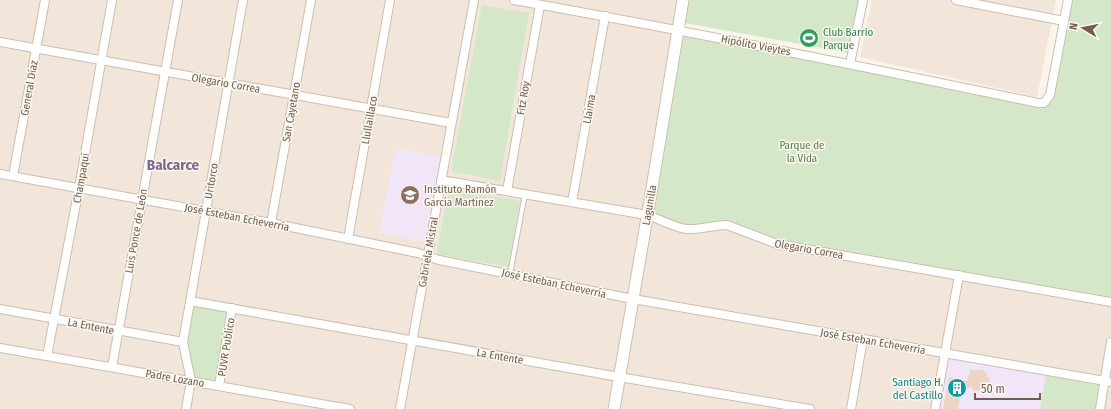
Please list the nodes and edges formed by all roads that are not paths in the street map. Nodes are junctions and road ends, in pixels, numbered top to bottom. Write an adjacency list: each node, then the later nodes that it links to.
1 (45, 0): 18 (street, General Díaz)
2 (112, 0): 19 (street, Champaquí)
3 (178, 0): 21 (street, Luis Ponce de León)
4 (243, 0): 22 (street, Uritorco)
5 (311, 0): 23 (street, San Cayetano)
6 (390, 0): 24 (street, Llullaillaco)
7 (474, 0): 25 (street, Gabriela Mistral)
8 (514, 0): 13 (street, Hipólito Vieytes)
9 (683, 0): 16 (main road, Lagunilla)
10 (863, 0): 20 (street)
11 (956, 0): 15 (street)
12 (1068, 0): 15 (street)
13 (540, 4): 14 (street, Hipólito Vieytes); 30 (street, Fitz Roy)
14 (605, 16): 16 (street, Hipólito Vieytes); 33 (street, Llaima)
15 (1064, 21): 20 (street, Hipólito Vieytes)
16 (678, 30): 20 (street, Hipólito Vieytes); 35 (main road, Lagunilla)
17 (0, 42): 18 (street, Olegario Correa)
18 (36, 48): 19 (street, Olegario Correa); 27 (street, General Díaz)
19 (102, 60): 21 (street, Olegario Correa); 29 (street, Champaquí)
20 (850, 64)
21 (165, 72): 22 (street, Olegario Correa); 32 (street, Luis Ponce de León)
22 (228, 83): 23 (street, Olegario Correa); 34 (street, Uritorco)
23 (294, 95): 24 (street, Olegario Correa); 36 (street, San Cayetano)
24 (371, 109): 25 (street, Olegario Correa); 37 (street, Llullaillaco)
25 (452, 123): 28 (street, Gabriela Mistral)
26 (0, 174): 27 (street, José Esteban Echeverría)
27 (13, 176): 29 (street, José Esteban Echeverría)
28 (441, 180): 30 (street, Olegario Correa); 38 (street, Gabriela Mistral)
29 (79, 188): 32 (street, José Esteban Echeverría); 46 (street, Champaquí)
30 (507, 191): 31 (street, Olegario Correa)
31 (525, 194): 33 (street, Olegario Correa); 39 (lane)
32 (142, 200): 34 (street, José Esteban Echeverría); 47 (street, Luis Ponce de León)
33 (572, 202): 35 (street, Olegario Correa)
34 (206, 212): 36 (street, José Esteban Echeverría); 42 (street, Uritorco)
35 (648, 215): 40 (street, Olegario Correa); 41 (main road, Lagunilla)
36 (271, 223): 37 (street, José Esteban Echeverría)
37 (348, 239): 38 (street, José Esteban Echeverría)
38 (428, 256): 39 (street, José Esteban Echeverría); 48 (street, Gabriela Mistral)
39 (510, 274): 41 (street, José Esteban Echeverría)
40 (959, 275): 43 (street, Olegario Correa); 53 (street)
41 (633, 299): 49 (street, José Esteban Echeverría); 56 (main road, Lagunilla)
42 (190, 301): 44 (street, La Entente); 50 (street, Uritorco)
43 (1111, 302)
44 (232, 308): 48 (street, La Entente); 59 (street, PUVR Publico)
45 (0, 309): 46 (street, La Entente)
46 (55, 319): 47 (street, La Entente); 54 (street, Champaquí)
47 (118, 332): 50 (street, La Entente); 55 (street, Luis Ponce de León)
48 (413, 340): 56 (street, La Entente); 62 (street, Gabriela Mistral)
49 (863, 340): 53 (street, José Esteban Echeverría); 65 (street)
50 (183, 342): 57 (street, Uritorco)
51 (1111, 342): 58 (street)
52 (0, 348): 54 (street, Padre Lozano)
53 (945, 353): 58 (street, José Esteban Echeverría); 66 (street)
54 (47, 356): 55 (street, Padre Lozano)
55 (112, 367): 57 (street, Padre Lozano)
56 (619, 377): 63 (main road, Lagunilla); 64 (street, La Entente)
57 (191, 381): 59 (street, Padre Lozano); 60 (street, Uritorco)
58 (1108, 382): 67 (street)
59 (219, 386): 61 (street, Padre Lozano)
60 (186, 409)
61 (350, 409)
62 (400, 409)
63 (614, 409)
64 (810, 409)
65 (851, 409)
66 (935, 409)
67 (1100, 409)

